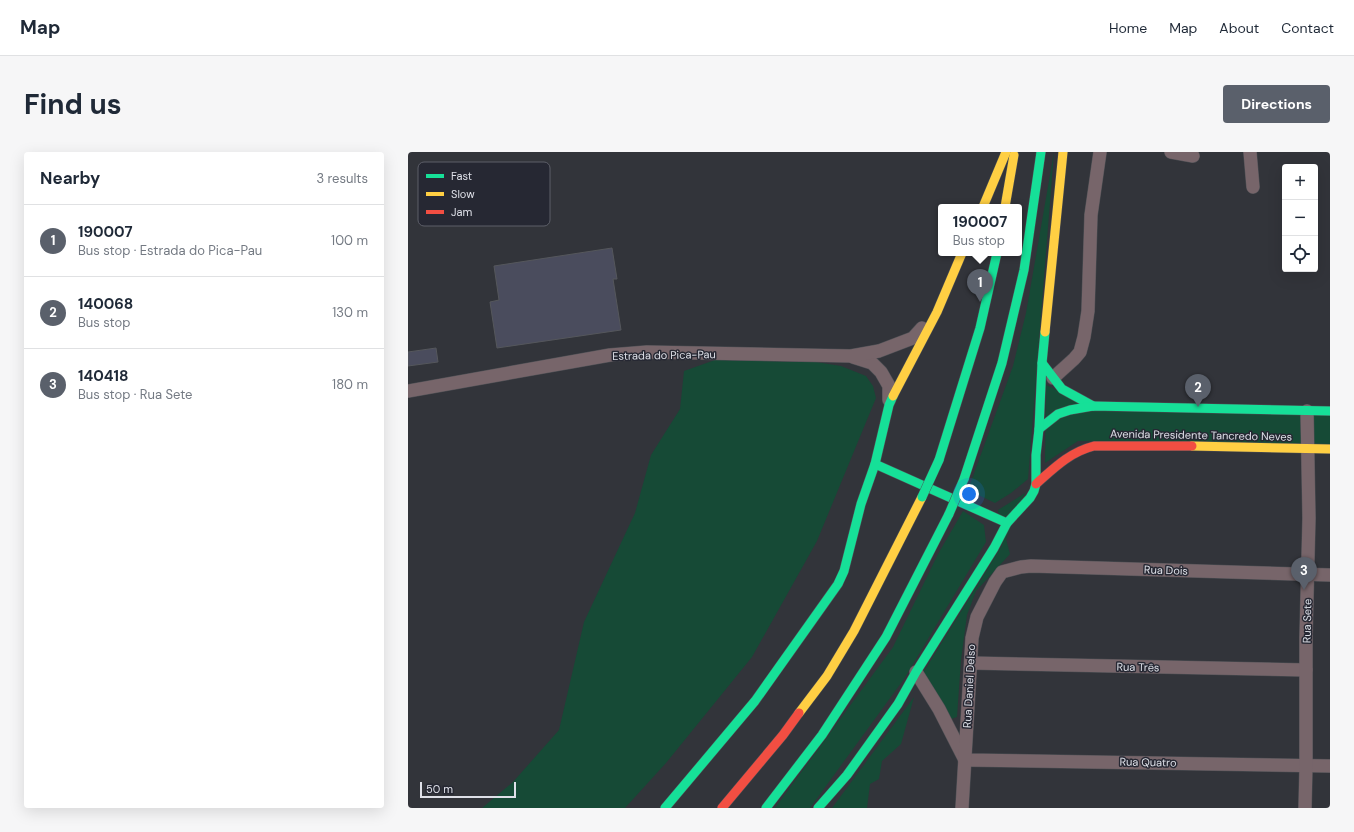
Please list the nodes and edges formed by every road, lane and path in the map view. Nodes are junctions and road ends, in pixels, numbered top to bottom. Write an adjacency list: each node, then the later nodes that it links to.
1 (1006, 152): 10 (main road)
2 (1014, 152): 11 (main road)
3 (1040, 152): 40 (main road, bridge)
4 (1063, 152): 16 (main road)
5 (1100, 152): 17 (street)
6 (1171, 152): 8 (street)
7 (1250, 152): 9 (street)
8 (1193, 156)
9 (1253, 187)
10 (983, 204)
11 (1005, 204)
12 (961, 256): 14 (main road)
13 (996, 256): 39 (main road, bridge)
14 (937, 312): 15 (street, Estrada do Pica-Pau); 19 (main road)
15 (851, 356): 18 (street, Estrada do Pica-Pau); 19 (street, Estrada do Pica-Pau)
16 (1042, 363): 17 (main road); 23 (main road)
17 (1053, 378): 20 (main road)
18 (408, 391)
19 (889, 405): 26 (main road)
20 (1093, 406): 21 (main road); 23 (main road)
21 (1307, 410): 22 (main road); 24 (street, Rua Sete)
22 (1330, 411)
23 (1039, 429): 27 (main road)
24 (1308, 449): 25 (main road, Avenida Presidente Tancredo Neves); 27 (main road, Avenida Presidente Tancredo Neves); 30 (street, Rua Sete)
25 (1330, 449)
26 (875, 464): 28 (main road); 38 (main road)
27 (1036, 484): 28 (main road)
28 (1006, 523): 34 (main road)
29 (1002, 572): 30 (street, Rua Dois); 32 (street, Rua Daniel Delso)
30 (1308, 574): 31 (street, Rua Dois); 33 (street, Rua Sete)
31 (1330, 575)
32 (971, 663): 33 (street, Rua Três); 35 (street, Rua Daniel Delso)
33 (1306, 670): 36 (street, Rua Sete)
34 (916, 672): 35 (street); 41 (main road)
35 (965, 760): 36 (street, Rua Quatro); 42 (street, Rua Daniel Delso)
36 (1306, 766): 37 (street, Rua Quatro); 43 (street, Rua Sete)
37 (1330, 766)
38 (665, 808)
39 (722, 808)
40 (766, 808)
41 (818, 808)
42 (962, 808)
43 (1305, 808)

